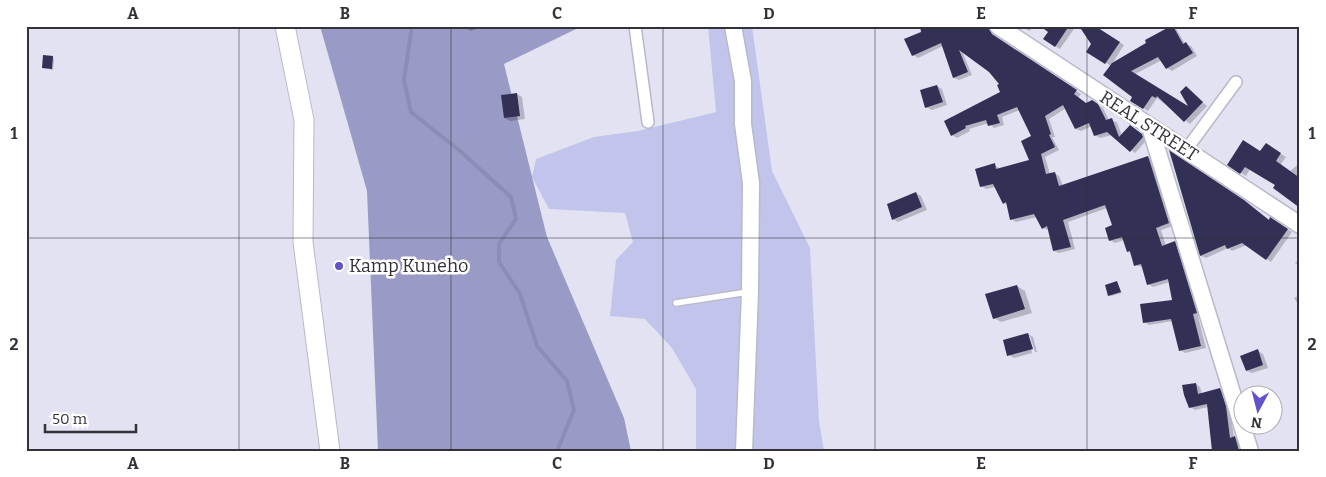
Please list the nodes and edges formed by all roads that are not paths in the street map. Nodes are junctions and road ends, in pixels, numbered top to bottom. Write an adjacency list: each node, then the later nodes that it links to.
1 (285, 26): 12 (main road)
2 (635, 26): 6 (street)
3 (733, 26): 10 (street)
4 (998, 26): 7 (street, REAL STREET)
5 (1236, 82): 8 (street)
6 (648, 122)
7 (1150, 127): 8 (street, REAL STREET); 14 (street)
8 (1186, 150): 9 (street, REAL STREET)
9 (1300, 225)
10 (750, 291): 11 (lane); 13 (street)
11 (676, 303)
12 (330, 451)
13 (744, 451)
14 (1250, 451)

